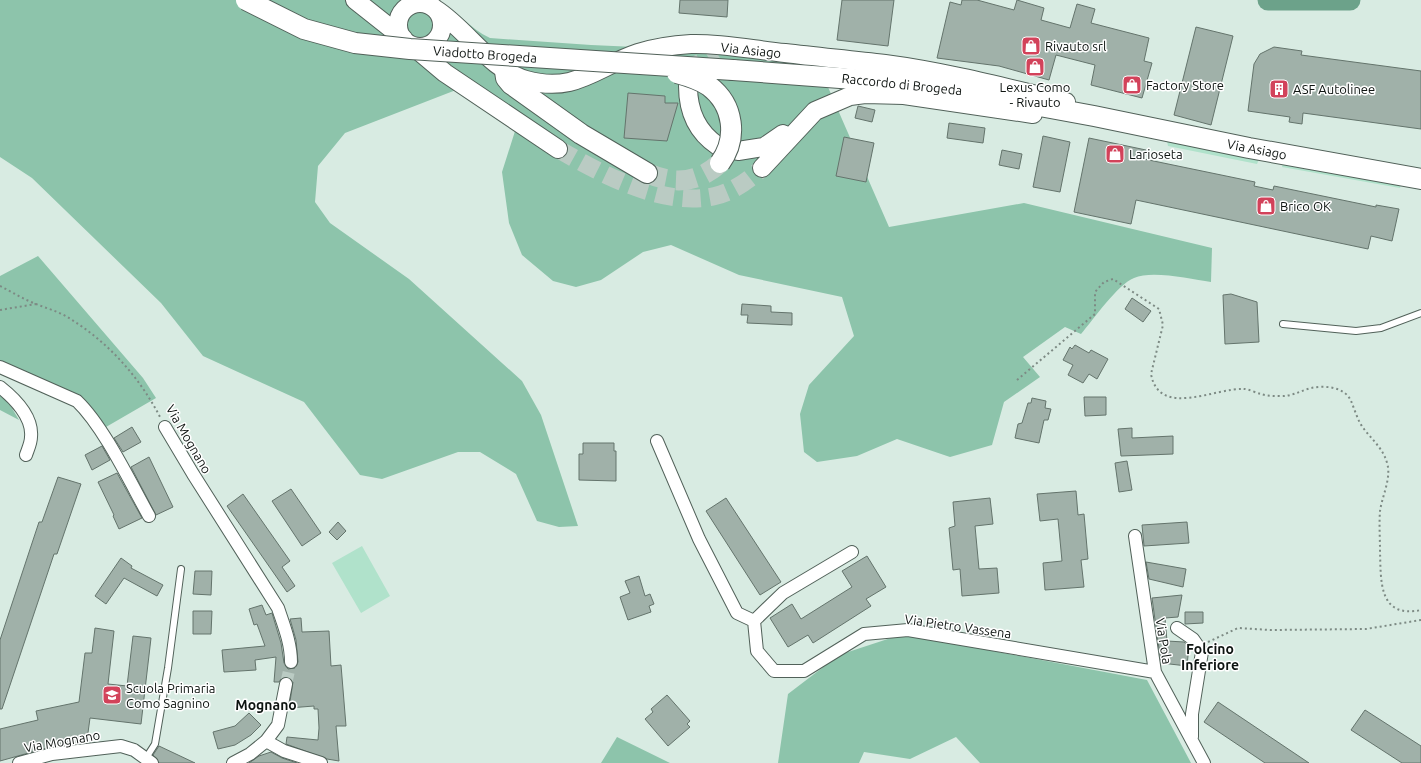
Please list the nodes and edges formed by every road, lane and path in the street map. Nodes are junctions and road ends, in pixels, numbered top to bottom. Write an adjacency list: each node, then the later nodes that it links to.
1 (246, 0): 7 (main road, Viadotto Brogeda, bridge)
2 (355, 0): 4 (street)
3 (420, 4): 4 (street); 4 (street); 9 (street, Via Asiago)
4 (408, 42): 13 (street)
5 (740, 49): 6 (street); 9 (street, Via Asiago); 12 (street, Via Asiago)
6 (717, 53)
7 (654, 65): 8 (main road, Viadotto Brogeda, bridge); 15 (main road, bridge)
8 (733, 70): 12 (main road, Raccordo di Brogeda)
9 (504, 71): 17 (main road)
10 (688, 86): 15 (street)
11 (815, 111): 12 (street, Via Asiago); 14 (street); 16 (street, Via Asiago)
12 (1094, 116): 18 (main road, Via Asiago)
13 (558, 149)
14 (738, 151)
15 (719, 155)
16 (762, 168)
17 (647, 173)
18 (1421, 180)
19 (0, 286): 20 (path, Via Mognano)
20 (36, 304): 21 (path); 27 (path, Via Mognano)
21 (0, 310)
22 (1421, 313): 23 (lane)
23 (1283, 324)
24 (0, 367): 30 (street)
25 (1017, 380): 34 (path)
26 (0, 387): 29 (street)
27 (165, 427): 39 (street, Via Mognano)
28 (657, 441): 36 (street)
29 (26, 455)
30 (149, 516)
31 (1135, 536): 40 (street, Via Pola)
32 (852, 552): 36 (street)
33 (180, 569): 44 (lane)
34 (1421, 610)
35 (1421, 620): 38 (path)
36 (754, 621): 40 (street, Via Pietro Vassena)
37 (1177, 628): 38 (street)
38 (1198, 646): 42 (street)
39 (290, 662)
40 (1154, 672): 42 (street, Via Pola)
41 (286, 684): 43 (street)
42 (1192, 739): 48 (street, Via Pola)
43 (266, 741): 46 (street); 47 (street)
44 (149, 760): 45 (street, Via Mognano)
45 (19, 763)
46 (233, 763)
47 (322, 763)
48 (1204, 763)

